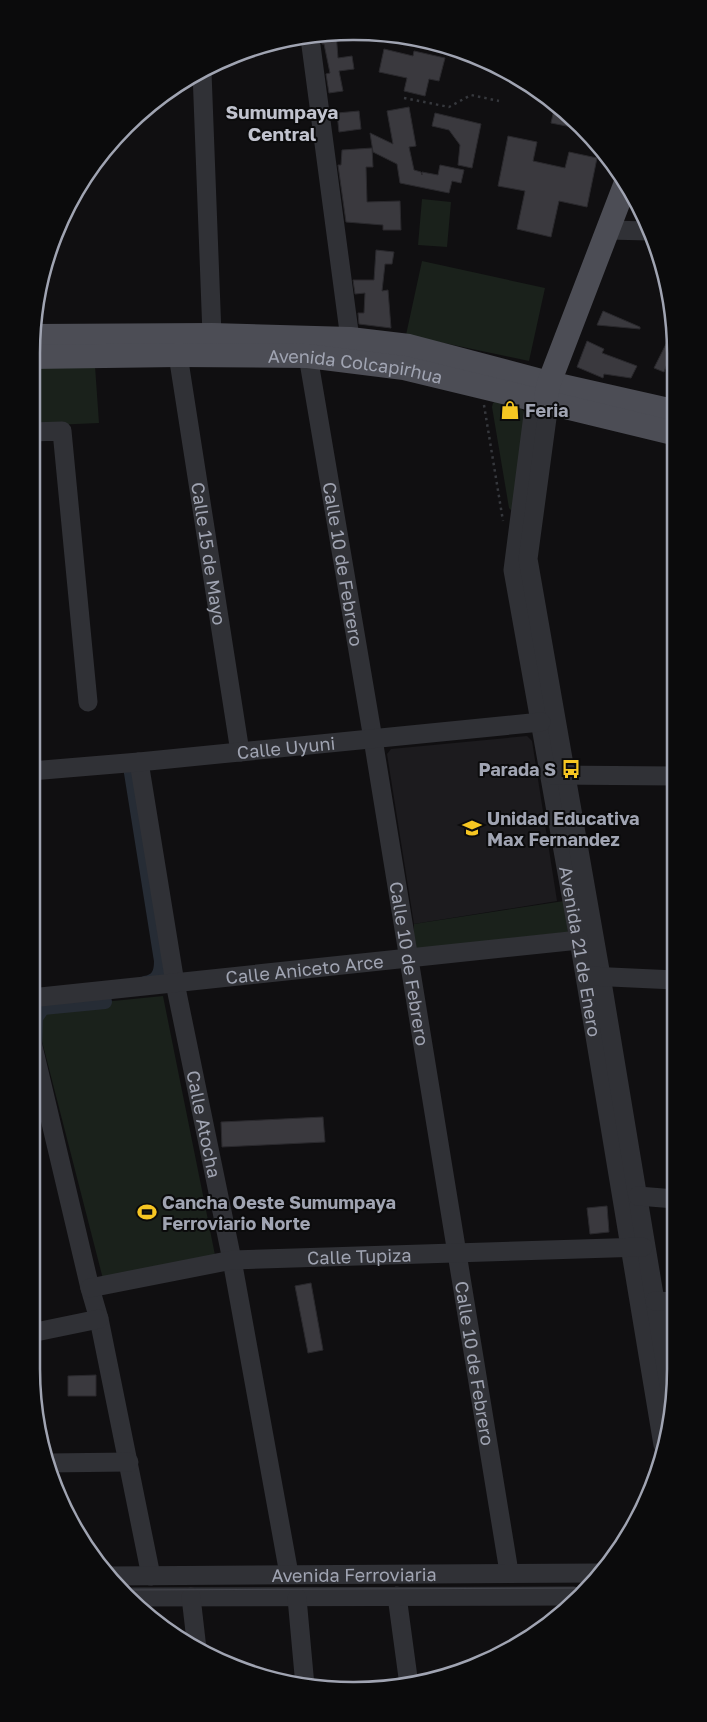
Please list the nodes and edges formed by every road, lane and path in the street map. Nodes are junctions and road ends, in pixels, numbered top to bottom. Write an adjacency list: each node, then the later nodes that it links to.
1 (311, 43): 10 (street)
2 (202, 79): 9 (street)
3 (404, 98): 4 (path)
4 (499, 101)
5 (622, 192): 6 (main road, Avenida 21 de Enero)
6 (608, 230): 7 (street); 15 (main road, Avenida 21 de Enero)
7 (642, 231)
8 (41, 336): 9 (main road, Avenida Colcapirhua)
9 (212, 336): 10 (main road, Avenida Colcapirhua)
10 (350, 339): 15 (main road, Avenida Colcapirhua)
11 (178, 355): 12 (main road, Avenida Colcapirhua); 13 (main road, Avenida Colcapirhua); 23 (street, Calle 15 de Mayo)
12 (308, 356): 14 (main road, Avenida Colcapirhua); 22 (street, Calle 10 de Febrero)
13 (40, 357)
14 (481, 387): 15 (main road, Avenida Colcapirhua); 19 (path)
15 (547, 393): 16 (main road, Avenida Colcapirhua); 17 (main road, Avenida Colcapirhua); 21 (street, Avenida 21 de Enero); 26 (street, Avenida 21 de Enero)
16 (667, 411)
17 (667, 431)
18 (40, 432): 20 (street)
19 (503, 522)
20 (88, 702)
21 (541, 722): 22 (street, Calle Uyuni); 26 (street, Avenida 21 de Enero)
22 (373, 739): 23 (street, Calle Uyuni); 29 (street, Calle 10 de Febrero)
23 (240, 752): 24 (street, Calle Uyuni)
24 (139, 762): 25 (street, Calle Uyuni); 32 (street, Calle Atocha)
25 (40, 770)
26 (557, 775): 27 (street); 28 (street, Avenida 21 de Enero); 30 (street, Avenida 21 de Enero)
27 (667, 776)
28 (579, 940): 29 (street, Calle Aniceto Arce); 30 (street, Avenida 21 de Enero)
29 (408, 958): 32 (street, Calle Aniceto Arce); 38 (street, Calle 10 de Febrero)
30 (593, 976): 31 (street); 35 (street, Avenida 21 de Enero); 37 (street, Avenida 21 de Enero)
31 (667, 980)
32 (175, 983): 33 (street, Calle Aniceto Arce); 39 (street, Calle Atocha)
33 (40, 997)
34 (40, 1089): 40 (street)
35 (638, 1196): 36 (street); 37 (street, Avenida 21 de Enero)
36 (667, 1198)
37 (638, 1248): 38 (street, Calle Tupiza); 41 (street, Avenida 21 de Enero); 46 (street, Avenida 21 de Enero)
38 (457, 1254): 39 (street, Calle Tupiza); 49 (street, Calle 10 de Febrero)
39 (232, 1260): 40 (street, Calle Tupiza); 51 (street, Calle Atocha)
40 (90, 1288): 43 (street)
41 (655, 1301): 42 (street); 45 (street, Avenida 21 de Enero)
42 (667, 1302)
43 (99, 1319): 44 (street); 47 (street)
44 (40, 1331)
45 (667, 1372)
46 (661, 1430)
47 (129, 1462): 48 (street); 53 (street)
48 (55, 1463)
49 (509, 1572): 50 (street, Avenida Ferroviaria); 51 (street, Avenida Ferroviaria)
50 (591, 1573)
51 (289, 1574): 53 (street, Avenida Ferroviaria)
52 (119, 1576): 53 (street, Avenida Ferroviaria)
53 (151, 1576)
54 (397, 1596): 55 (street, Avenida Ferroviaria); 58 (street, Avenida Ferroviaria); 60 (street)
55 (569, 1596)
56 (140, 1597): 57 (street, Avenida Ferroviaria)
57 (191, 1597): 58 (street, Avenida Ferroviaria); 59 (street)
58 (296, 1598): 61 (street)
59 (196, 1639)
60 (408, 1677)
61 (304, 1678)

